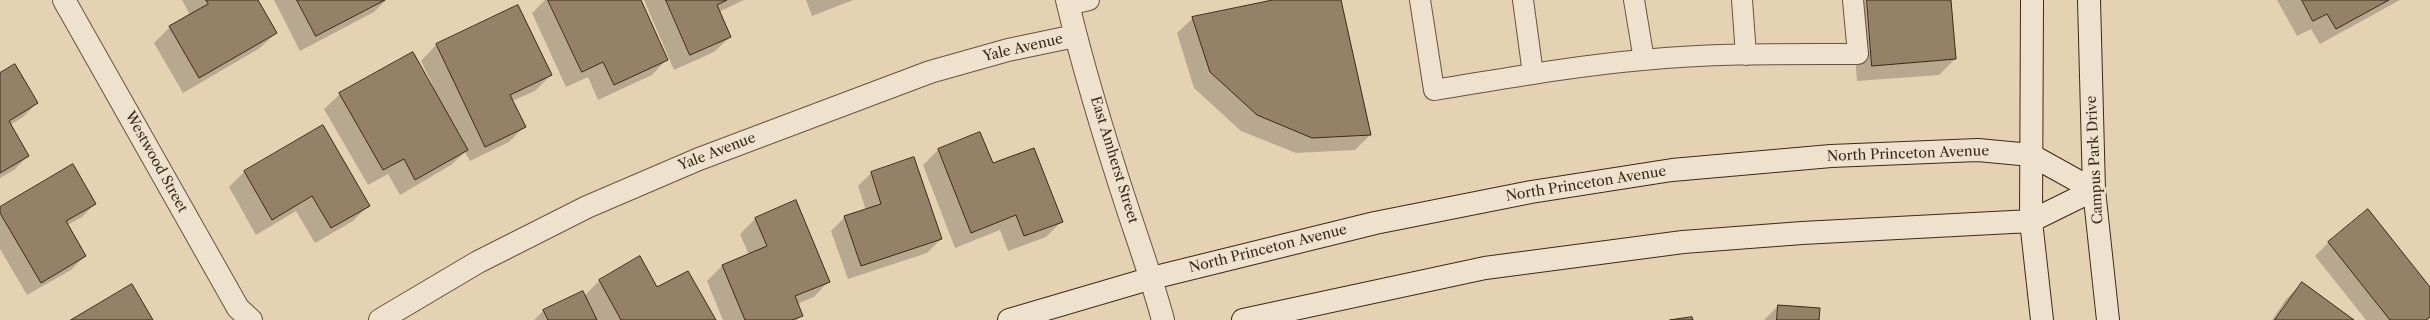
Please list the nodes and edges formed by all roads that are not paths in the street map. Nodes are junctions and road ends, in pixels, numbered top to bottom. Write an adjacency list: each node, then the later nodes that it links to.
1 (64, 0): 18 (street, Westwood Street)
2 (1420, 0): 13 (lane)
3 (1523, 0): 13 (lane)
4 (1634, 0): 12 (lane)
5 (1742, 0): 11 (lane)
6 (1853, 0): 11 (lane)
7 (2032, 0): 14 (street)
8 (2089, 0): 15 (street, Campus Park Drive)
9 (1075, 2): 10 (street, East Amherst Street)
10 (1076, 36): 17 (street, East Amherst Street); 19 (street, Yale Avenue)
11 (1746, 55): 12 (lane)
12 (1644, 60): 13 (lane)
13 (1534, 74)
14 (2031, 155): 15 (street, North Princeton Avenue); 16 (street); 17 (street, North Princeton Avenue)
15 (2094, 190): 16 (street); 24 (street, Campus Park Drive)
16 (2031, 221): 22 (street); 23 (street)
17 (1152, 278): 20 (street, North Princeton Avenue); 21 (street, East Amherst Street)
18 (251, 320)
19 (380, 320)
20 (1009, 320)
21 (1163, 320)
22 (1243, 320)
23 (2042, 320)
24 (2108, 320)

